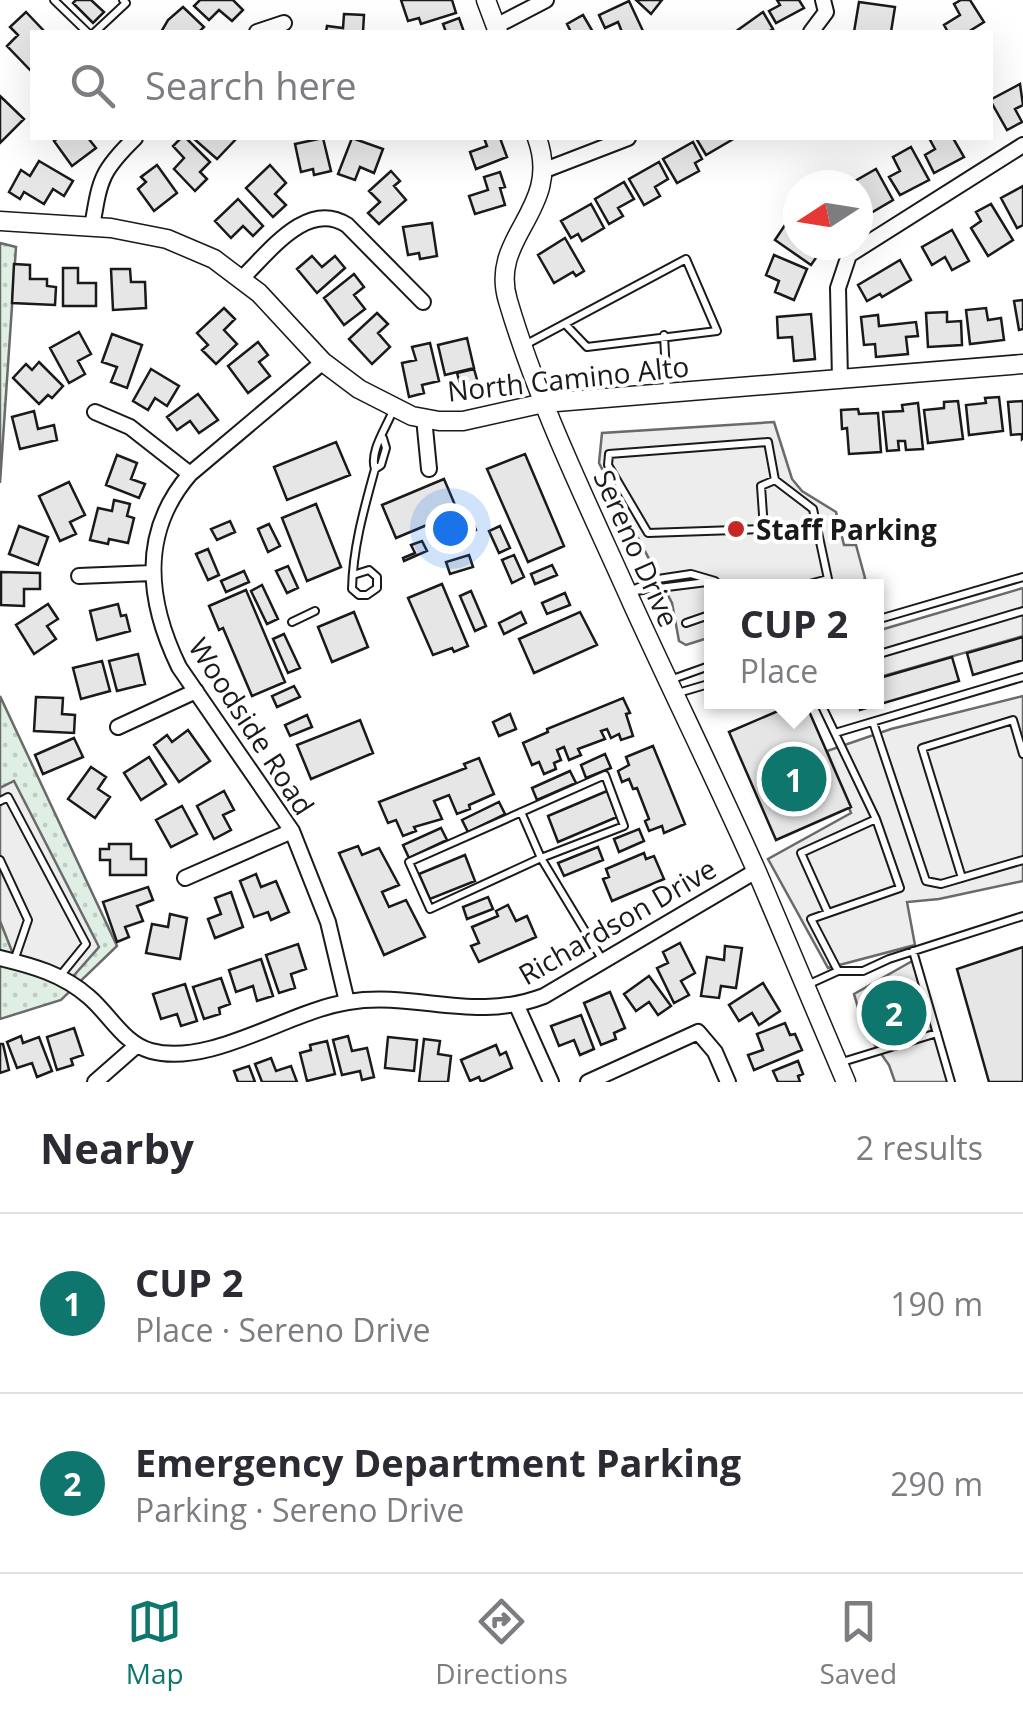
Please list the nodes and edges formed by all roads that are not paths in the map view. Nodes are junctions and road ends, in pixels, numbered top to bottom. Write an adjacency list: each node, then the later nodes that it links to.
1 (54, 0): 7 (lane)
2 (123, 0): 8 (lane)
3 (486, 0): 10 (street)
4 (546, 0): 10 (street)
5 (823, 0): 11 (street)
6 (284, 23): 9 (street)
7 (85, 30)
8 (97, 30)
9 (263, 30)
10 (497, 30)
11 (812, 30)
12 (133, 140): 18 (street)
13 (538, 140): 16 (street)
14 (623, 140): 16 (street)
15 (1023, 145): 26 (street)
16 (545, 170): 23 (street, Sereno Drive)
17 (0, 220): 18 (street, North Camino Alto)
18 (92, 227): 19 (street, North Camino Alto)
19 (241, 279): 20 (street); 24 (street, North Camino Alto)
20 (422, 302)
21 (566, 325): 22 (lane); 22 (lane); 23 (lane)
22 (664, 336): 27 (lane)
23 (522, 347): 28 (street, Sereno Drive)
24 (322, 362): 29 (street, North Camino Alto); 33 (street, Woodside Road)
25 (1023, 364): 26 (street, North Camino Alto)
26 (840, 379): 27 (street, North Camino Alto)
27 (668, 394): 28 (street, North Camino Alto)
28 (544, 403): 31 (street, North Camino Alto); 41 (street, Sereno Drive)
29 (395, 407): 31 (street, North Camino Alto); 36 (lane)
30 (94, 412): 33 (street)
31 (424, 418): 32 (street)
32 (429, 469)
33 (190, 474): 35 (street, Woodside Road)
34 (774, 480): 34 (lane); 40 (lane)
35 (152, 573): 37 (street); 53 (street, Woodside Road)
36 (352, 575): 36 (lane)
37 (79, 576)
38 (1023, 576): 45 (lane)
39 (704, 579): 41 (lane)
40 (828, 579)
41 (627, 592): 52 (street, Sereno Drive)
42 (315, 611): 46 (lane)
43 (1023, 611): 48 (lane)
44 (704, 617): 47 (lane)
45 (884, 618)
46 (292, 622)
47 (686, 624)
48 (884, 654)
49 (704, 670): 52 (lane)
50 (1023, 677): 55 (lane)
51 (704, 684): 52 (lane)
52 (670, 688): 66 (street, Sereno Drive)
53 (196, 691): 56 (street); 62 (street, Woodside Road)
54 (823, 709): 57 (lane)
55 (873, 722): 57 (lane); 68 (lane)
56 (118, 727)
57 (835, 734): 61 (lane)
58 (1023, 754): 68 (lane)
59 (0, 801): 75 (lane)
60 (521, 812): 63 (lane); 63 (lane); 63 (lane)
61 (876, 819): 69 (lane); 69 (lane)
62 (292, 831): 67 (street); 77 (street, Woodside Road)
63 (542, 858): 73 (lane)
64 (0, 860): 72 (lane)
65 (1023, 860): 68 (lane)
66 (756, 871): 73 (street, Richardson Drive); 76 (street, Sereno Drive)
67 (185, 878)
68 (962, 878)
69 (828, 913): 74 (lane)
70 (1023, 916): 71 (lane)
71 (913, 951): 74 (lane); 79 (lane)
72 (7, 960): 75 (street)
73 (602, 960): 78 (street, Richardson Drive)
74 (838, 971): 76 (lane)
75 (59, 977): 80 (street)
76 (804, 986): 81 (street, Sereno Drive)
77 (347, 1002): 78 (street, Richardson Drive); 80 (street, Richardson Drive)
78 (518, 1006): 83 (street)
79 (937, 1033): 81 (lane); 87 (lane)
80 (136, 1046): 82 (street)
81 (838, 1063): 86 (street, Sereno Drive)
82 (95, 1082)
83 (550, 1082)
84 (588, 1082): 85 (street)
85 (728, 1082)
86 (846, 1082)
87 (951, 1082)

